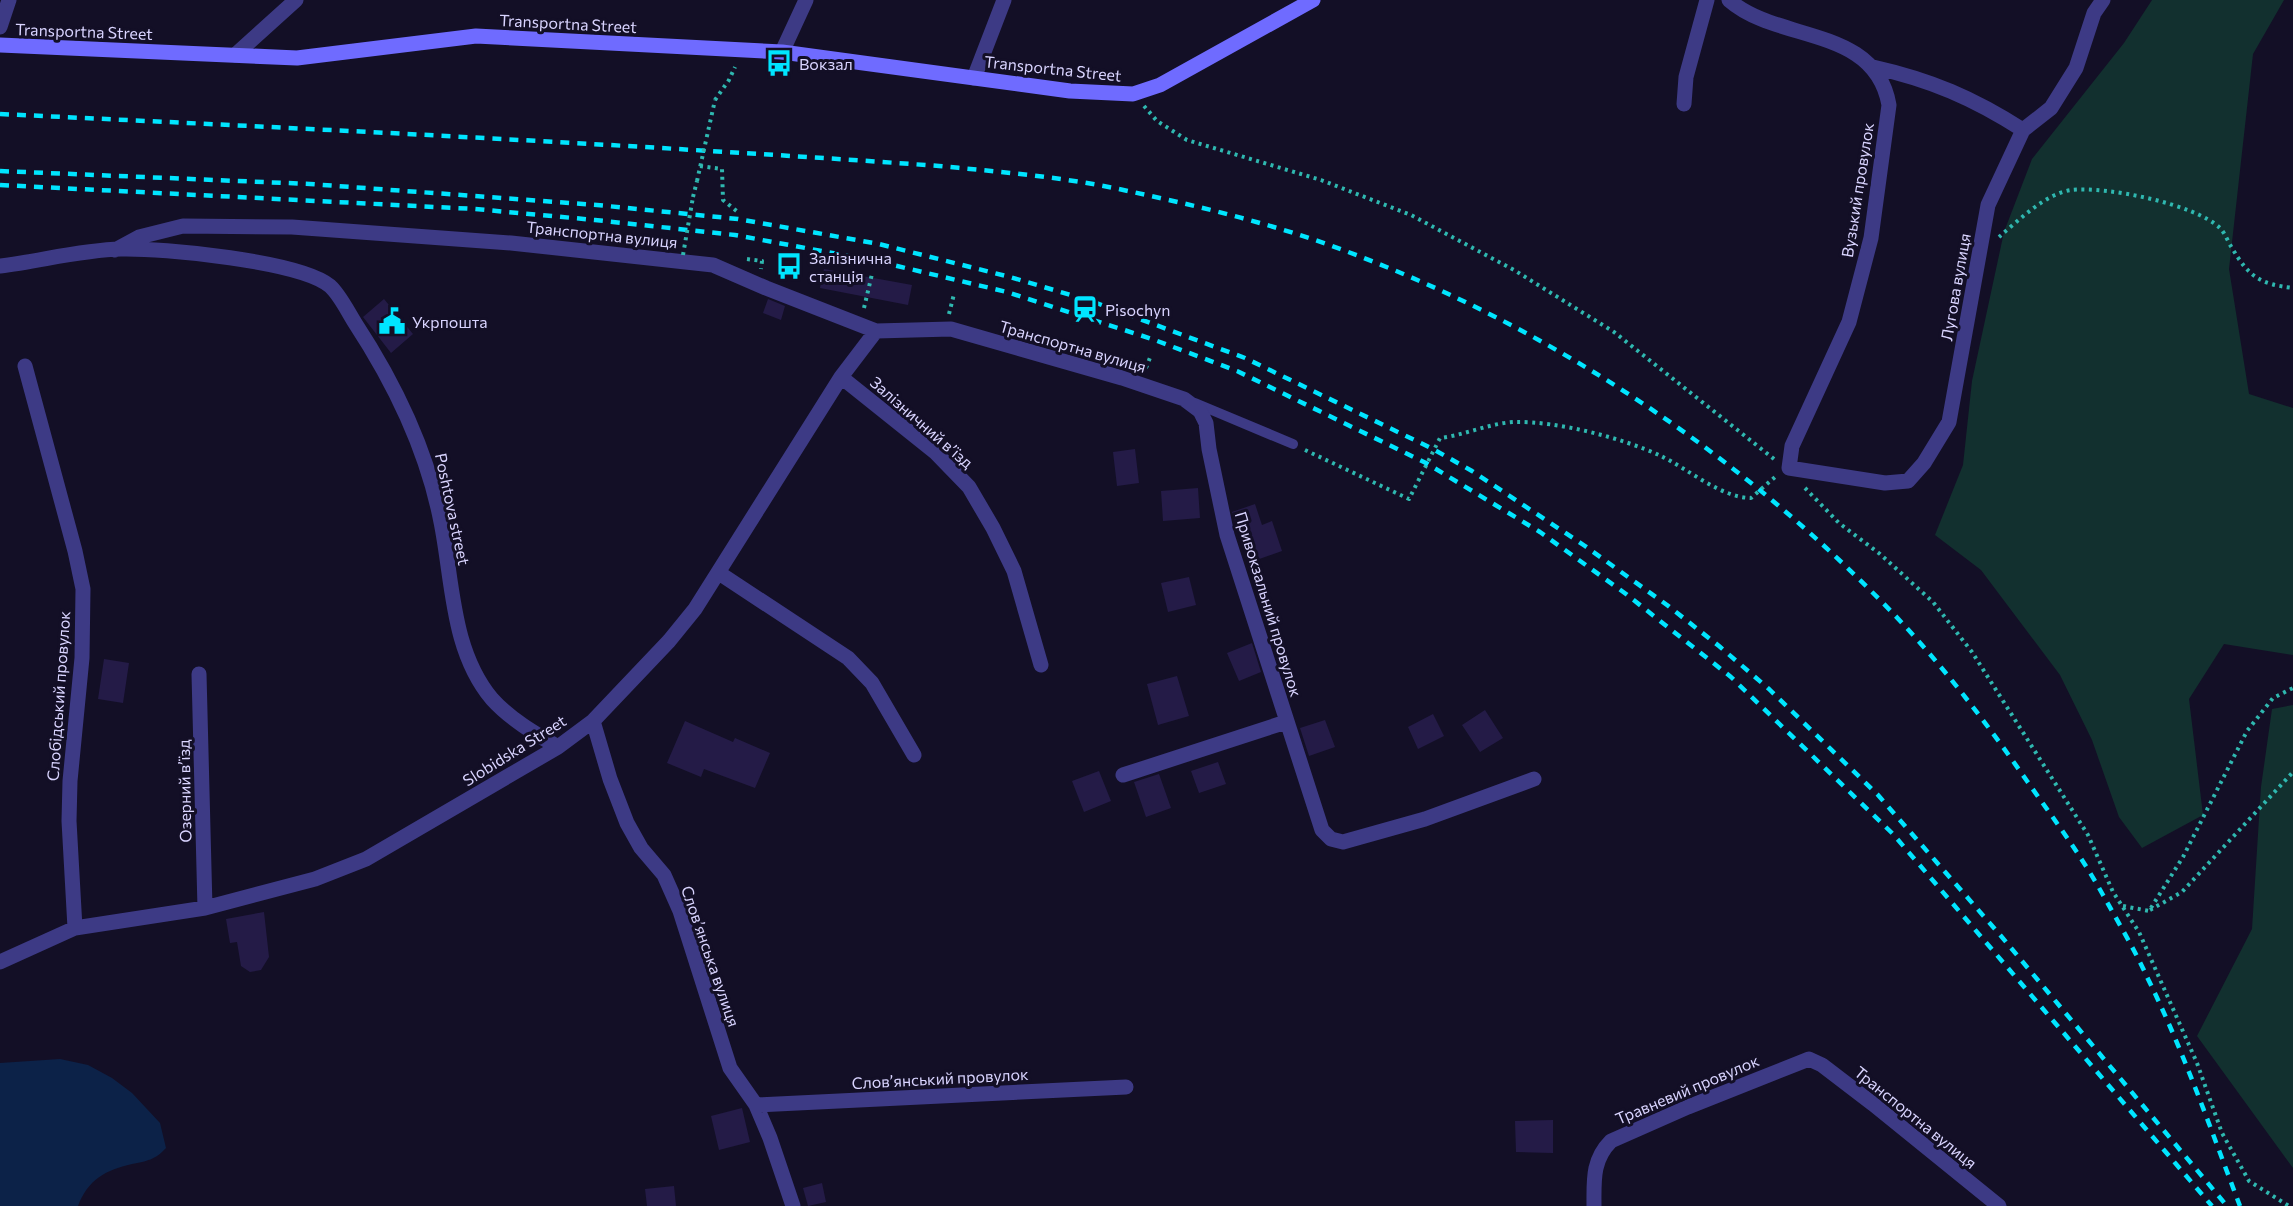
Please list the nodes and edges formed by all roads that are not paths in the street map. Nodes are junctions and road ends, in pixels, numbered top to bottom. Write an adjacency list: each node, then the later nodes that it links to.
1 (9, 0): 9 (street)
2 (296, 0): 12 (street)
3 (806, 0): 11 (street)
4 (1004, 0): 14 (street)
5 (1313, 0): 14 (street, Transportna Street)
6 (1707, 0): 15 (street)
7 (1730, 0): 13 (street, Вузький провулок)
8 (2103, 0): 16 (street, Лугова вулиця)
9 (0, 27)
10 (0, 45): 12 (street, Transportna Street)
11 (782, 52): 12 (street, Transportna Street); 14 (street, Transportna Street)
12 (235, 55)
13 (1873, 67): 16 (street); 24 (street, Вузький провулок)
14 (974, 78)
15 (1684, 104)
16 (2023, 130): 24 (street, Лугова вулиця)
17 (115, 250): 18 (street, Транспортна вулиця); 19 (street, Транспортна вулиця); 30 (street, Poshtova street)
18 (0, 266)
19 (876, 331): 21 (street, Slobidska Street); 22 (street, Транспортна вулиця)
20 (25, 366): 35 (street, Слобідський провулок)
21 (841, 377): 25 (street, Slobidska Street); 26 (street, Залізничний в’їзд)
22 (1184, 399): 23 (lane); 29 (street, Привокзальний провулок)
23 (1293, 444)
24 (1789, 468)
25 (719, 573): 28 (street, Slobidska Street); 31 (street)
26 (1041, 665)
27 (199, 674): 34 (street, Озерний в’їзд)
28 (593, 721): 30 (street, Slobidska Street); 39 (street, Слов’янська вулиця)
29 (1286, 722): 32 (street, Привокзальний провулок); 33 (street, Привокзальний провулок)
30 (558, 747): 34 (street, Slobidska Street)
31 (914, 754)
32 (1123, 775)
33 (1534, 779)
34 (205, 908): 35 (street, Slobidska Street)
35 (75, 928): 36 (street, Slobidska Street)
36 (0, 962)
37 (1809, 1059): 41 (street, Травневий провулок); 42 (street, Транспортна вулиця)
38 (1126, 1087): 39 (street, Слов’янський провулок)
39 (756, 1105): 40 (street, Слов’янська вулиця)
40 (793, 1206)
41 (1594, 1206)
42 (1999, 1206)

